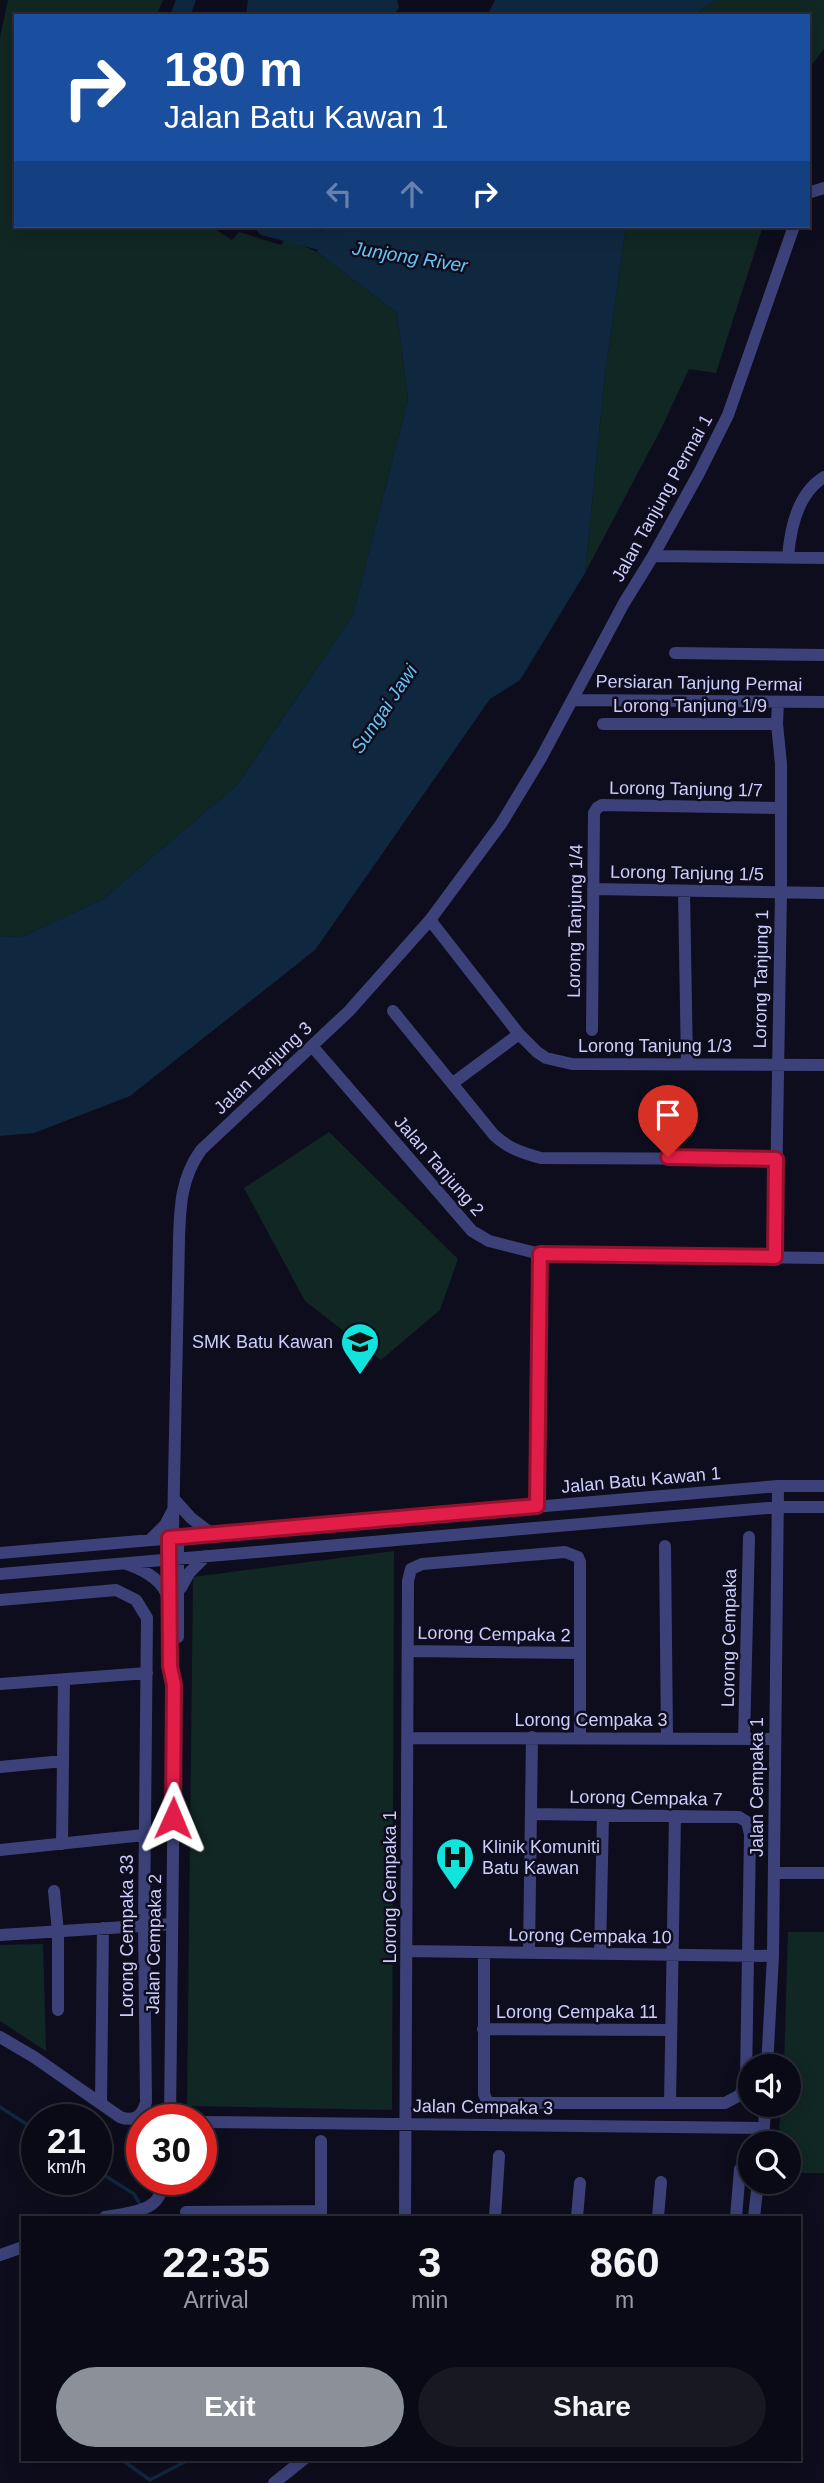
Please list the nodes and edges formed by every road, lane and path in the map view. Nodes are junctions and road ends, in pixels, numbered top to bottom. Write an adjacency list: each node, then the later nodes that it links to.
1 (793, 228): 3 (street, Jalan Tanjung Permai 1)
2 (824, 477): 4 (street)
3 (653, 556): 4 (street); 8 (street, Jalan Tanjung Permai 1)
4 (788, 558): 5 (street)
5 (824, 558)
6 (675, 653): 7 (street)
7 (824, 655)
8 (573, 700): 9 (street, Persiaran Tanjung Permai); 19 (street, Jalan Tanjung 3)
9 (778, 702): 10 (street, Persiaran Tanjung Permai); 12 (street, Lorong Tanjung 1)
10 (824, 702)
11 (603, 724): 12 (street, Lorong Tanjung 1/9)
12 (777, 724): 13 (street, Lorong Tanjung 1)
13 (781, 808): 14 (street, Lorong Tanjung 1/7); 17 (street, Lorong Tanjung 1)
14 (594, 813): 15 (street, Lorong Tanjung 1/4)
15 (593, 889): 16 (street, Lorong Tanjung 1/5); 21 (street, Lorong Tanjung 1/4)
16 (684, 891): 17 (street, Lorong Tanjung 1/5); 24 (street)
17 (781, 892): 18 (street, Lorong Tanjung 1/5); 25 (street, Lorong Tanjung 1)
18 (824, 893)
19 (430, 920): 22 (street, Lorong Tanjung 1/3); 23 (street, Jalan Tanjung 3)
20 (393, 1010): 27 (street)
21 (592, 1030)
22 (519, 1034): 24 (street, Lorong Tanjung 1/3); 27 (street)
23 (312, 1046): 29 (street, Jalan Tanjung 2); 34 (street, Jalan Tanjung 3)
24 (687, 1064): 25 (street, Lorong Tanjung 1/3)
25 (777, 1064): 26 (street, Lorong Tanjung 1/3); 28 (street, Lorong Tanjung 1)
26 (824, 1065)
27 (453, 1083): 28 (street)
28 (776, 1159): 30 (street, Lorong Tanjung 1)
29 (540, 1254): 30 (street, Jalan Tanjung 2); 35 (street)
30 (775, 1257): 31 (street, Jalan Tanjung 2)
31 (824, 1258)
32 (778, 1486): 33 (street, Jalan Batu Kawan 1); 35 (street, Jalan Batu Kawan 1); 36 (street, Jalan Cempaka 1)
33 (824, 1486)
34 (174, 1503): 38 (street); 39 (street, Jalan Tanjung 3); 41 (street)
35 (537, 1506): 38 (street, Jalan Batu Kawan 1)
36 (779, 1507): 37 (street); 44 (street); 62 (street, Jalan Cempaka 1)
37 (824, 1507)
38 (212, 1534): 39 (street, Jalan Batu Kawan 1)
39 (173, 1535): 41 (street, Jalan Batu Kawan 1); 45 (street, Jalan Cempaka 2)
40 (749, 1537): 61 (street, Lorong Cempaka)
41 (150, 1540): 43 (street, Jalan Batu Kawan 1)
42 (665, 1546): 60 (street)
43 (0, 1553)
44 (206, 1556): 45 (street); 48 (street)
45 (174, 1559): 46 (street); 48 (street, Jalan Cempaka 2); 50 (street, Jalan Cempaka 2)
46 (124, 1563): 47 (street); 50 (street)
47 (0, 1574)
48 (179, 1593): 56 (street, Jalan Cempaka 2)
49 (0, 1600): 53 (street, Lorong Cempaka 33)
50 (170, 1605): 56 (street, Jalan Cempaka 2)
51 (408, 1651): 52 (street, Lorong Cempaka 2); 52 (street, Lorong Cempaka 1); 59 (street, Lorong Cempaka 1)
52 (580, 1653): 58 (street)
53 (147, 1673): 54 (street); 69 (street, Lorong Cempaka 33)
54 (64, 1679): 55 (street); 63 (street)
55 (0, 1684)
56 (174, 1685): 75 (street, Jalan Cempaka 2)
57 (533, 1737): 58 (street, Lorong Cempaka 3); 59 (street, Lorong Cempaka 3); 65 (street)
58 (580, 1737): 60 (street, Lorong Cempaka 3)
59 (408, 1738): 80 (street, Lorong Cempaka 1)
60 (667, 1738): 61 (street, Lorong Cempaka 3)
61 (744, 1739): 62 (street, Lorong Cempaka 3)
62 (774, 1739): 72 (street, Jalan Cempaka 1)
63 (63, 1761): 64 (street); 70 (street)
64 (0, 1767)
65 (531, 1814): 66 (street, Lorong Cempaka 7); 82 (street)
66 (603, 1815): 67 (street, Lorong Cempaka 7); 83 (street)
67 (675, 1816): 68 (street, Lorong Cempaka 7); 84 (street)
68 (750, 1834): 85 (street, Jalan Cempaka 1)
69 (144, 1835): 70 (street); 76 (street, Lorong Cempaka 33)
70 (62, 1844): 71 (street)
71 (0, 1850)
72 (774, 1873): 73 (street); 86 (street, Jalan Cempaka 1)
73 (824, 1873)
74 (54, 1891): 78 (street)
75 (172, 1924): 76 (street); 94 (street, Jalan Cempaka 2)
76 (144, 1926): 77 (street); 92 (street, Lorong Cempaka 33)
77 (103, 1928): 78 (street); 92 (street)
78 (58, 1932): 79 (street); 87 (street)
79 (0, 1935)
80 (407, 1951): 81 (street, Lorong Cempaka 10); 97 (street, Lorong Cempaka 1)
81 (484, 1952): 82 (street, Lorong Cempaka 10); 88 (street)
82 (529, 1952): 83 (street, Lorong Cempaka 10)
83 (600, 1953): 84 (street, Lorong Cempaka 10)
84 (673, 1954): 85 (street, Lorong Cempaka 10); 89 (street)
85 (748, 1955): 86 (street, Lorong Cempaka 10); 93 (street, Jalan Cempaka 1)
86 (773, 1956): 91 (street, Jalan Cempaka 1)
87 (58, 2010)
88 (484, 2029): 89 (street, Lorong Cempaka 11); 93 (street)
89 (671, 2030): 93 (street)
90 (0, 2037): 92 (street)
91 (769, 2054)
92 (101, 2103)
93 (670, 2103)
94 (170, 2104)
95 (764, 2117): 98 (street)
96 (217, 2122): 97 (street, Jalan Cempaka 3)
97 (406, 2123): 98 (street, Jalan Cempaka 3); 111 (street, Lorong Cempaka 1)
98 (764, 2128): 99 (street)
99 (764, 2131)
100 (321, 2141): 109 (street)
101 (499, 2156): 112 (street)
102 (661, 2182): 114 (street)
103 (580, 2183): 113 (street)
104 (738, 2193): 115 (street)
105 (757, 2194): 116 (street)
106 (160, 2195): 110 (street)
107 (186, 2212): 108 (street)
108 (235, 2214): 109 (street)
109 (321, 2214)
110 (108, 2216)
111 (405, 2216)
112 (495, 2216)
113 (577, 2216)
114 (658, 2216)
115 (736, 2216)
116 (754, 2216)
117 (21, 2248): 118 (street)
118 (0, 2255)
119 (302, 2461): 120 (street)
120 (274, 2483)

